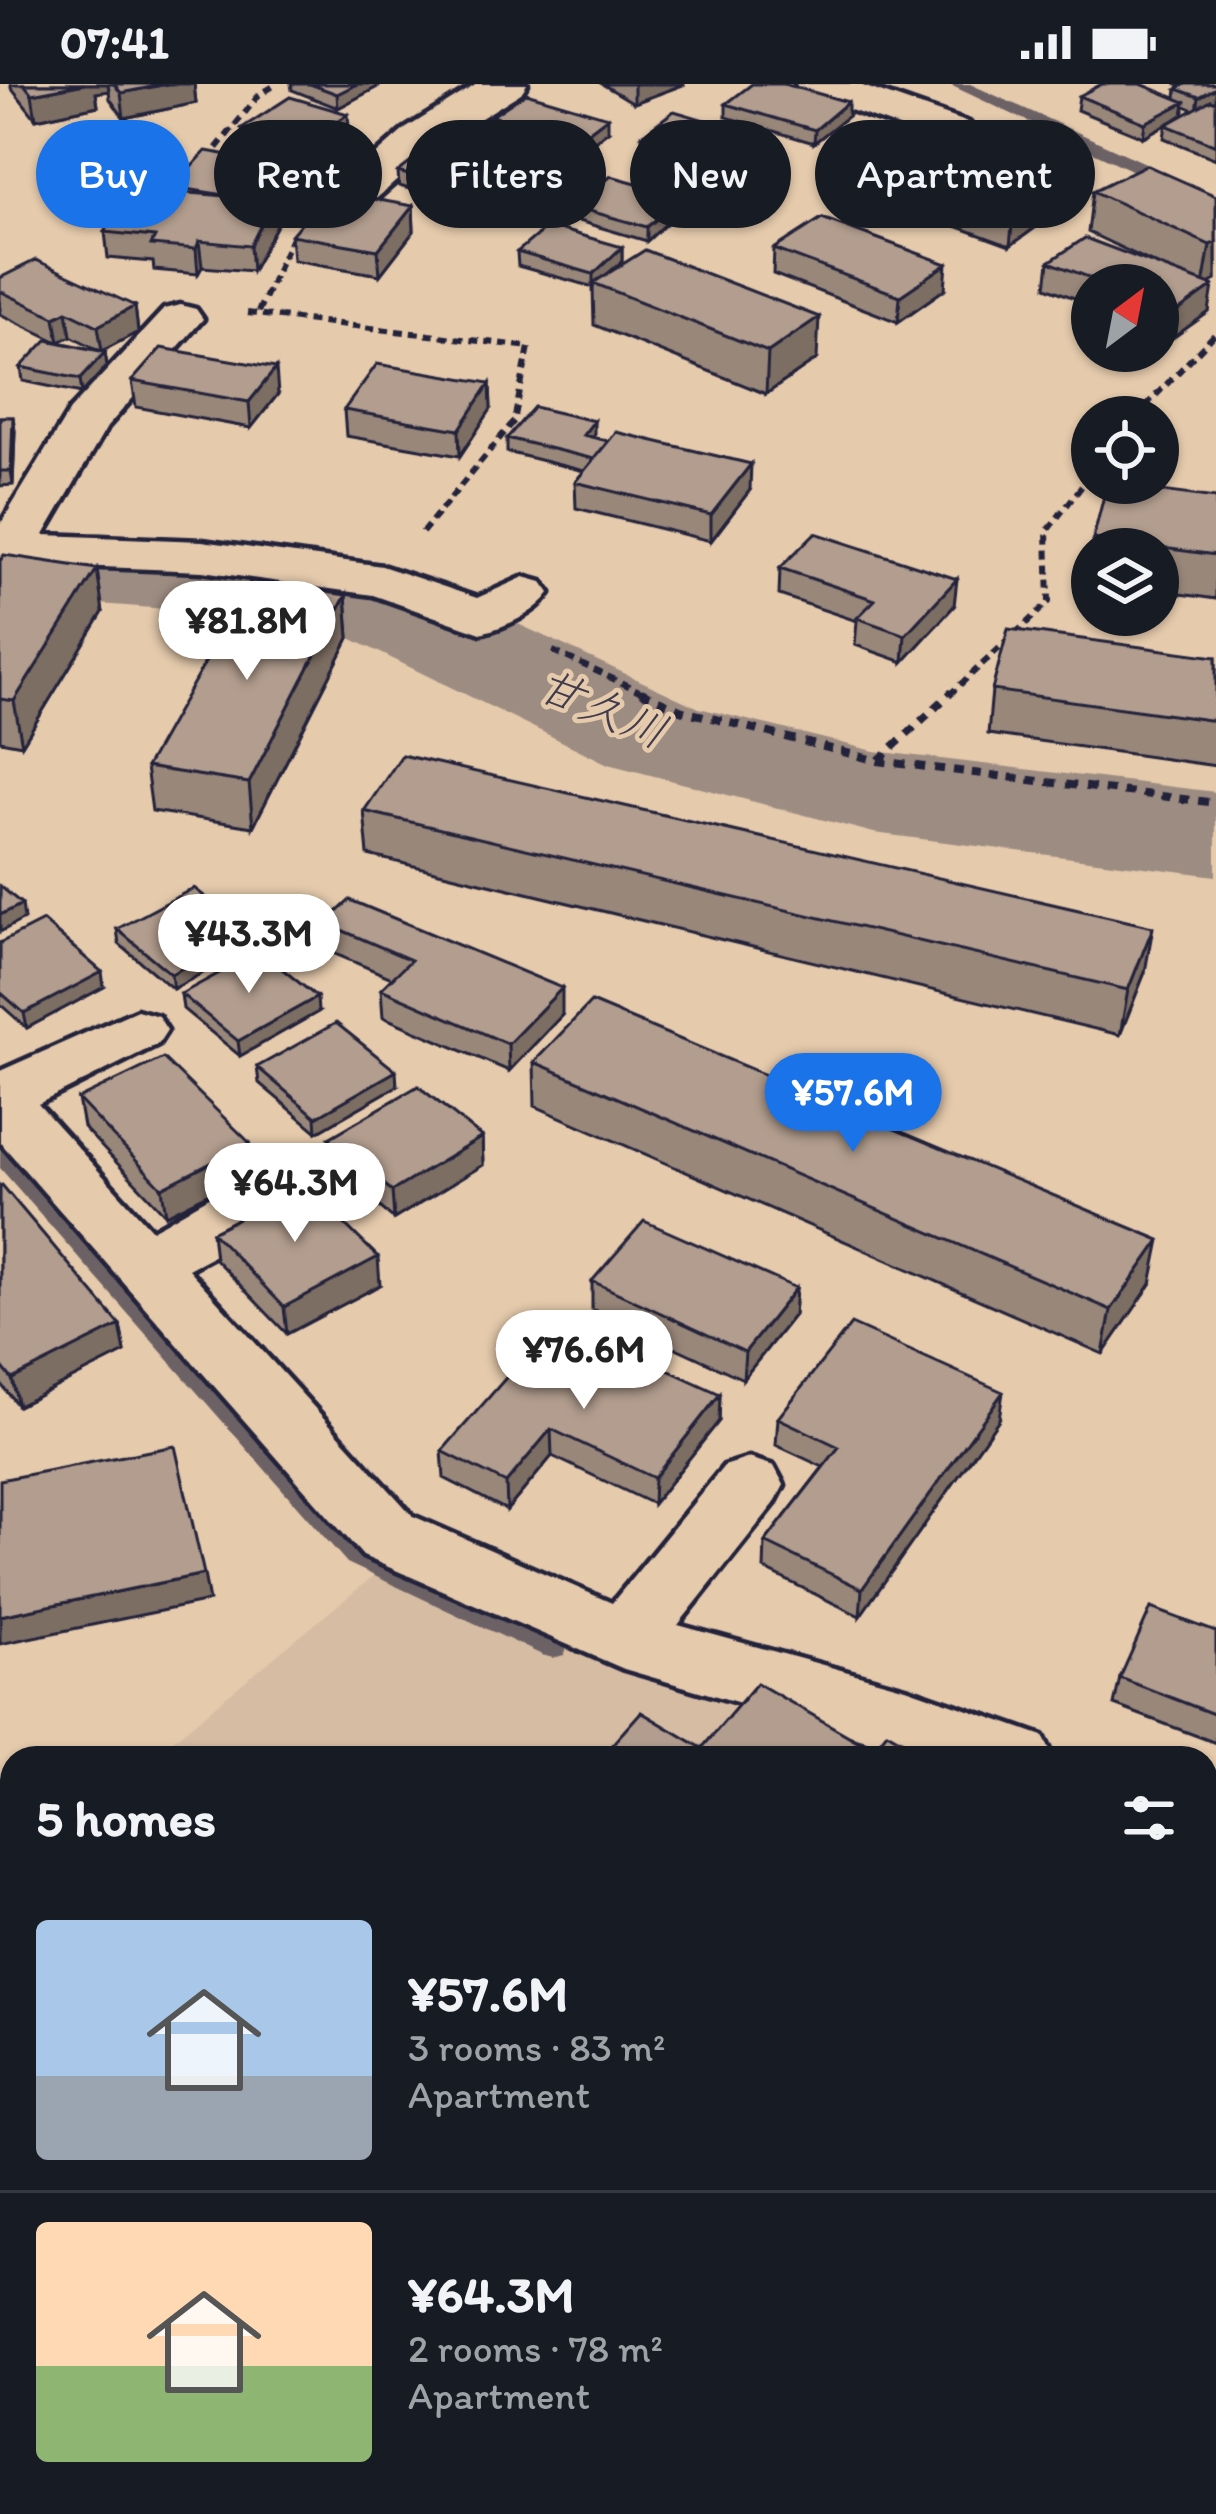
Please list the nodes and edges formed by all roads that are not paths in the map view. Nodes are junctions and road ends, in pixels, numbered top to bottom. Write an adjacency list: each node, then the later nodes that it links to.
1 (506, 84): 4 (street)
2 (817, 84): 3 (street)
3 (920, 120)
4 (382, 171)
5 (180, 319): 6 (street)
6 (5, 555): 7 (street)
7 (502, 605)
8 (137, 1030): 9 (street)
9 (0, 1100): 11 (street)
10 (285, 1189): 11 (street)
11 (142, 1264): 13 (street)
12 (749, 1485): 13 (street)
13 (624, 1640): 14 (street)
14 (982, 1746)

